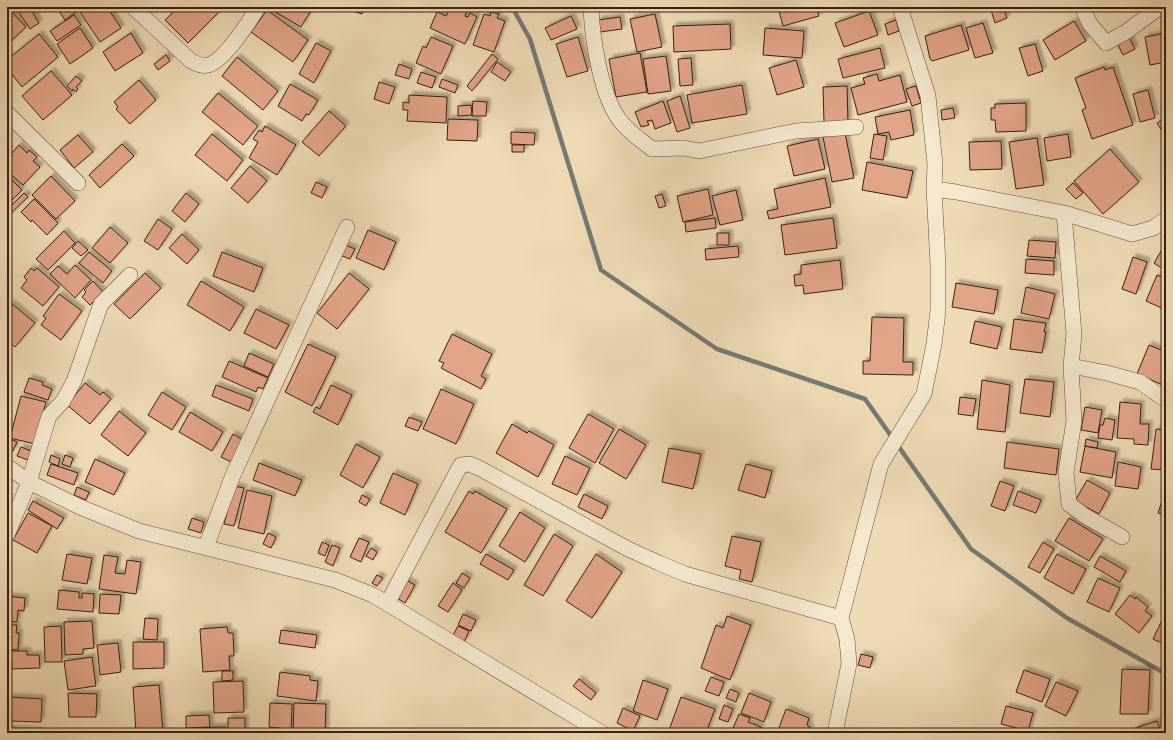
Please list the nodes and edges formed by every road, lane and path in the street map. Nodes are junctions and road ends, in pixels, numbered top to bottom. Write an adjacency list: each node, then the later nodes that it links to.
1 (133, 7): 2 (street)
2 (258, 7)
3 (591, 7): 8 (street)
4 (900, 7): 10 (street)
5 (1082, 7): 6 (street)
6 (1160, 7)
7 (7, 113): 9 (street)
8 (856, 127)
9 (78, 183)
10 (934, 189): 11 (street); 23 (street)
11 (1064, 213): 12 (street); 15 (street)
12 (1166, 218)
13 (347, 227): 21 (street)
14 (130, 275): 18 (street)
15 (1071, 366): 16 (street); 20 (street)
16 (1166, 400)
17 (7, 466): 18 (street)
18 (29, 482): 19 (street); 21 (street)
19 (7, 535)
20 (1122, 537)
21 (206, 547): 22 (street)
22 (387, 604): 23 (street); 24 (street)
23 (841, 618): 25 (street)
24 (602, 733)
25 (835, 733)

